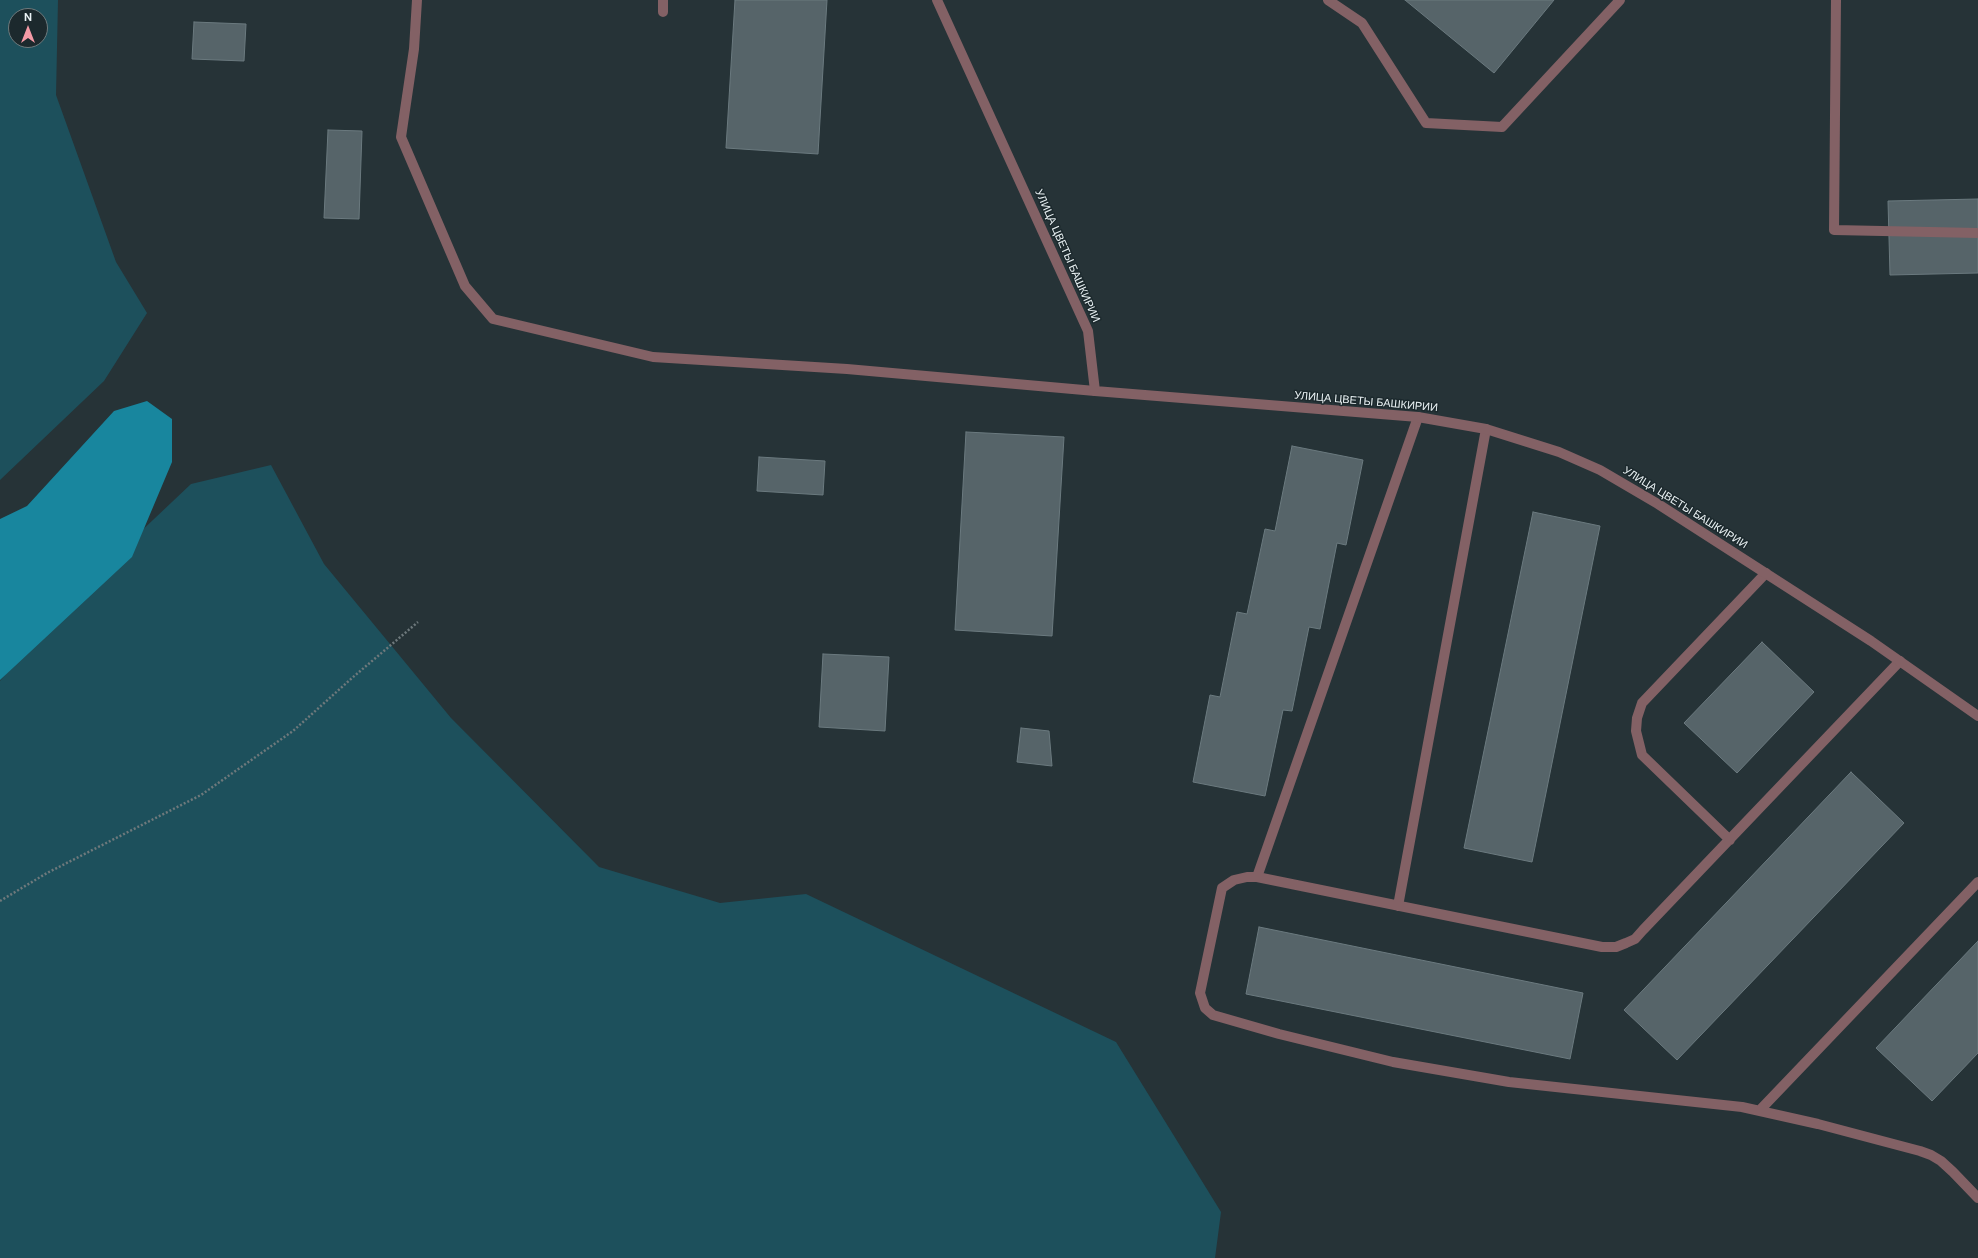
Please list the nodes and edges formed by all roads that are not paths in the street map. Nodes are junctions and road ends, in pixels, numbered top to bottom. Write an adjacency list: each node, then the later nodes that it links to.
1 (416, 0): 9 (street)
2 (663, 0): 7 (street)
3 (937, 0): 9 (street, УЛИЦА ЦВЕТЫ БАШКИРИИ)
4 (1328, 0): 5 (street)
5 (1620, 0)
6 (1836, 0): 8 (street)
7 (663, 12)
8 (1978, 233)
9 (1095, 391): 10 (street, УЛИЦА ЦВЕТЫ БАШКИРИИ)
10 (1418, 417): 11 (street, УЛИЦА ЦВЕТЫ БАШКИРИИ); 16 (street)
11 (1486, 429): 12 (street, УЛИЦА ЦВЕТЫ БАШКИРИИ); 18 (street)
12 (1766, 573): 13 (street, УЛИЦА ЦВЕТЫ БАШКИРИИ); 15 (street)
13 (1900, 661): 14 (street, УЛИЦА ЦВЕТЫ БАШКИРИИ); 15 (street)
14 (1978, 716)
15 (1730, 840): 18 (street)
16 (1257, 877): 18 (street); 19 (street)
17 (1978, 882): 19 (street)
18 (1398, 906)
19 (1760, 1110): 20 (street)
20 (1978, 1198)

